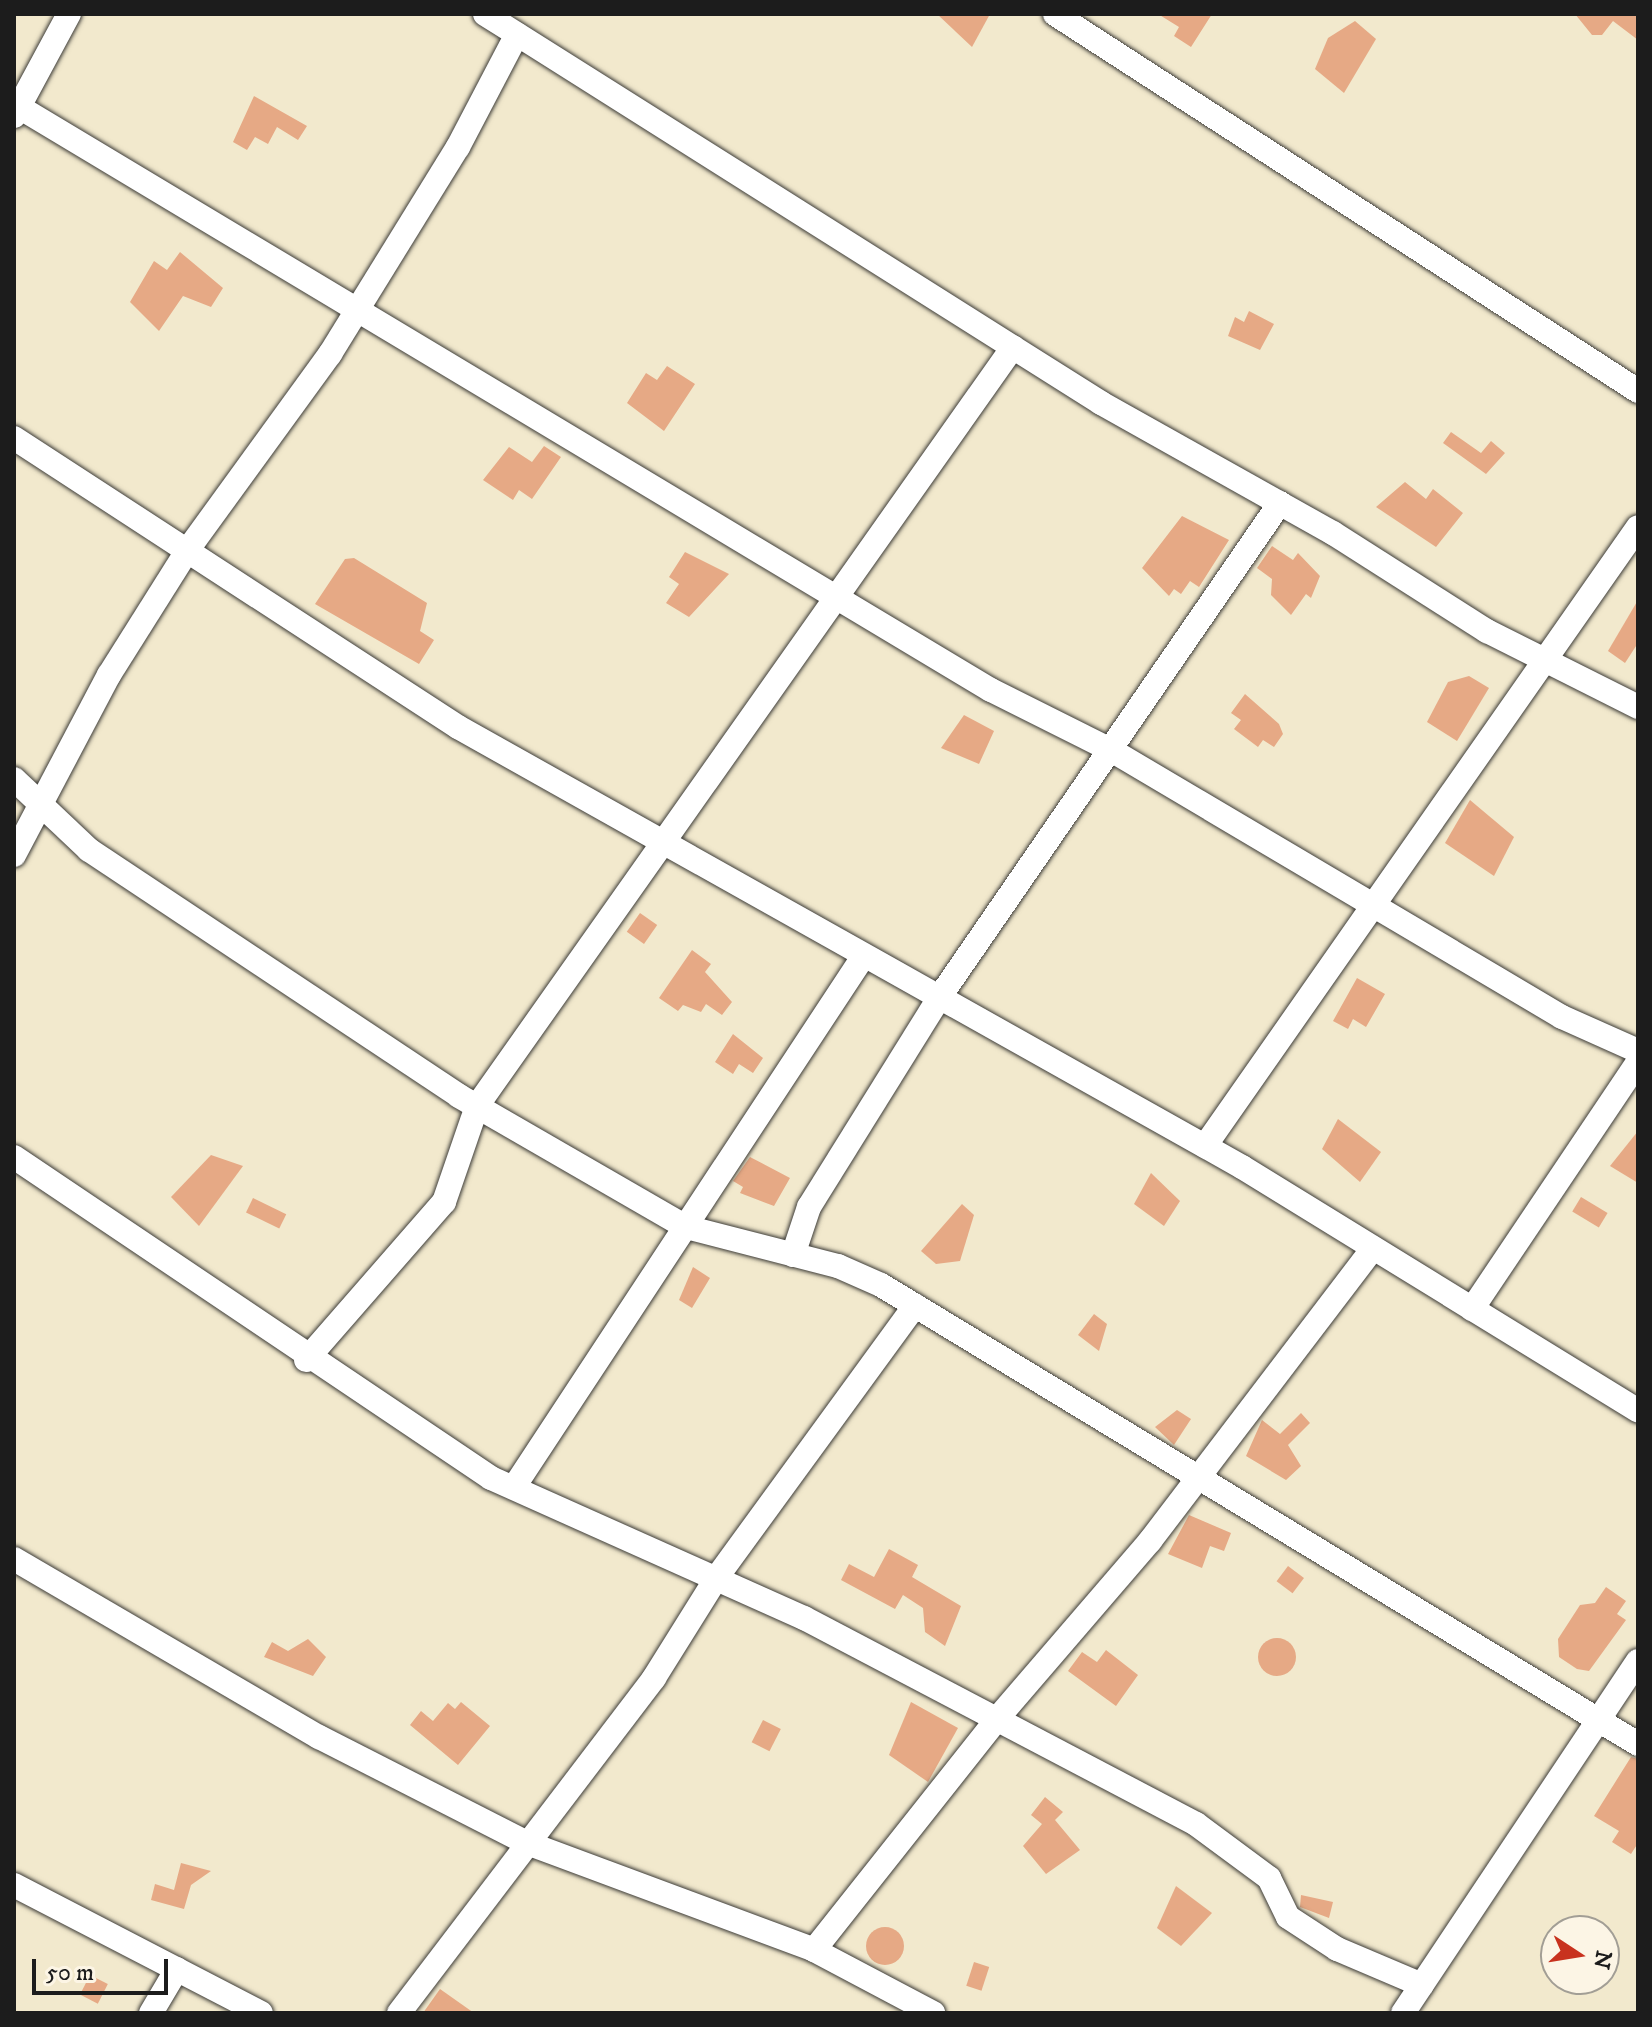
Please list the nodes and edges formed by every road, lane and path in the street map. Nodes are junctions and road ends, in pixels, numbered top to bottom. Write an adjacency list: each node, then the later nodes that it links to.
1 (69, 14): 5 (street)
2 (485, 14): 4 (street)
3 (1055, 14): 8 (street)
4 (517, 34): 6 (street); 7 (street)
5 (16, 109): 6 (street)
6 (354, 314): 12 (street); 13 (street)
7 (1013, 347): 10 (street); 13 (street)
8 (1638, 391)
9 (14, 438): 12 (street)
10 (1280, 503): 14 (street); 16 (street)
11 (1638, 527): 14 (street)
12 (189, 548): 18 (street); 19 (street)
13 (838, 596): 16 (street); 19 (street)
14 (1545, 661): 15 (street); 21 (street)
15 (1638, 707)
16 (1111, 750): 21 (street); 23 (street)
17 (14, 779): 18 (street)
18 (39, 803): 20 (street); 26 (street)
19 (663, 844): 22 (street); 26 (street)
20 (14, 855)
21 (1370, 904): 24 (street); 27 (street)
22 (863, 957): 23 (street); 29 (street)
23 (939, 998): 27 (street); 31 (street)
24 (1638, 1051)
25 (1638, 1062): 33 (street)
26 (477, 1106): 29 (street); 34 (street)
27 (1205, 1146): 30 (street)
28 (14, 1157): 34 (street)
29 (686, 1227): 31 (street); 37 (street)
30 (1373, 1248): 33 (street); 36 (street)
31 (793, 1255): 32 (street)
32 (915, 1305): 36 (street); 39 (street)
33 (1472, 1309): 35 (street)
34 (306, 1360): 37 (street)
35 (1638, 1411)
36 (1198, 1479): 41 (street); 42 (street)
37 (514, 1487): 39 (street)
38 (14, 1559): 44 (street)
39 (717, 1577): 42 (street); 44 (street)
40 (1638, 1661): 41 (street)
41 (1604, 1719): 43 (street); 48 (street)
42 (996, 1720): 46 (street); 48 (street)
43 (1638, 1744)
44 (527, 1843): 46 (street); 51 (street)
45 (14, 1885): 47 (street)
46 (814, 1950): 52 (street)
47 (177, 1969): 49 (street); 50 (street)
48 (1422, 1985): 53 (street)
49 (151, 2013)
50 (261, 2013)
51 (399, 2013)
52 (933, 2013)
53 (1403, 2013)

